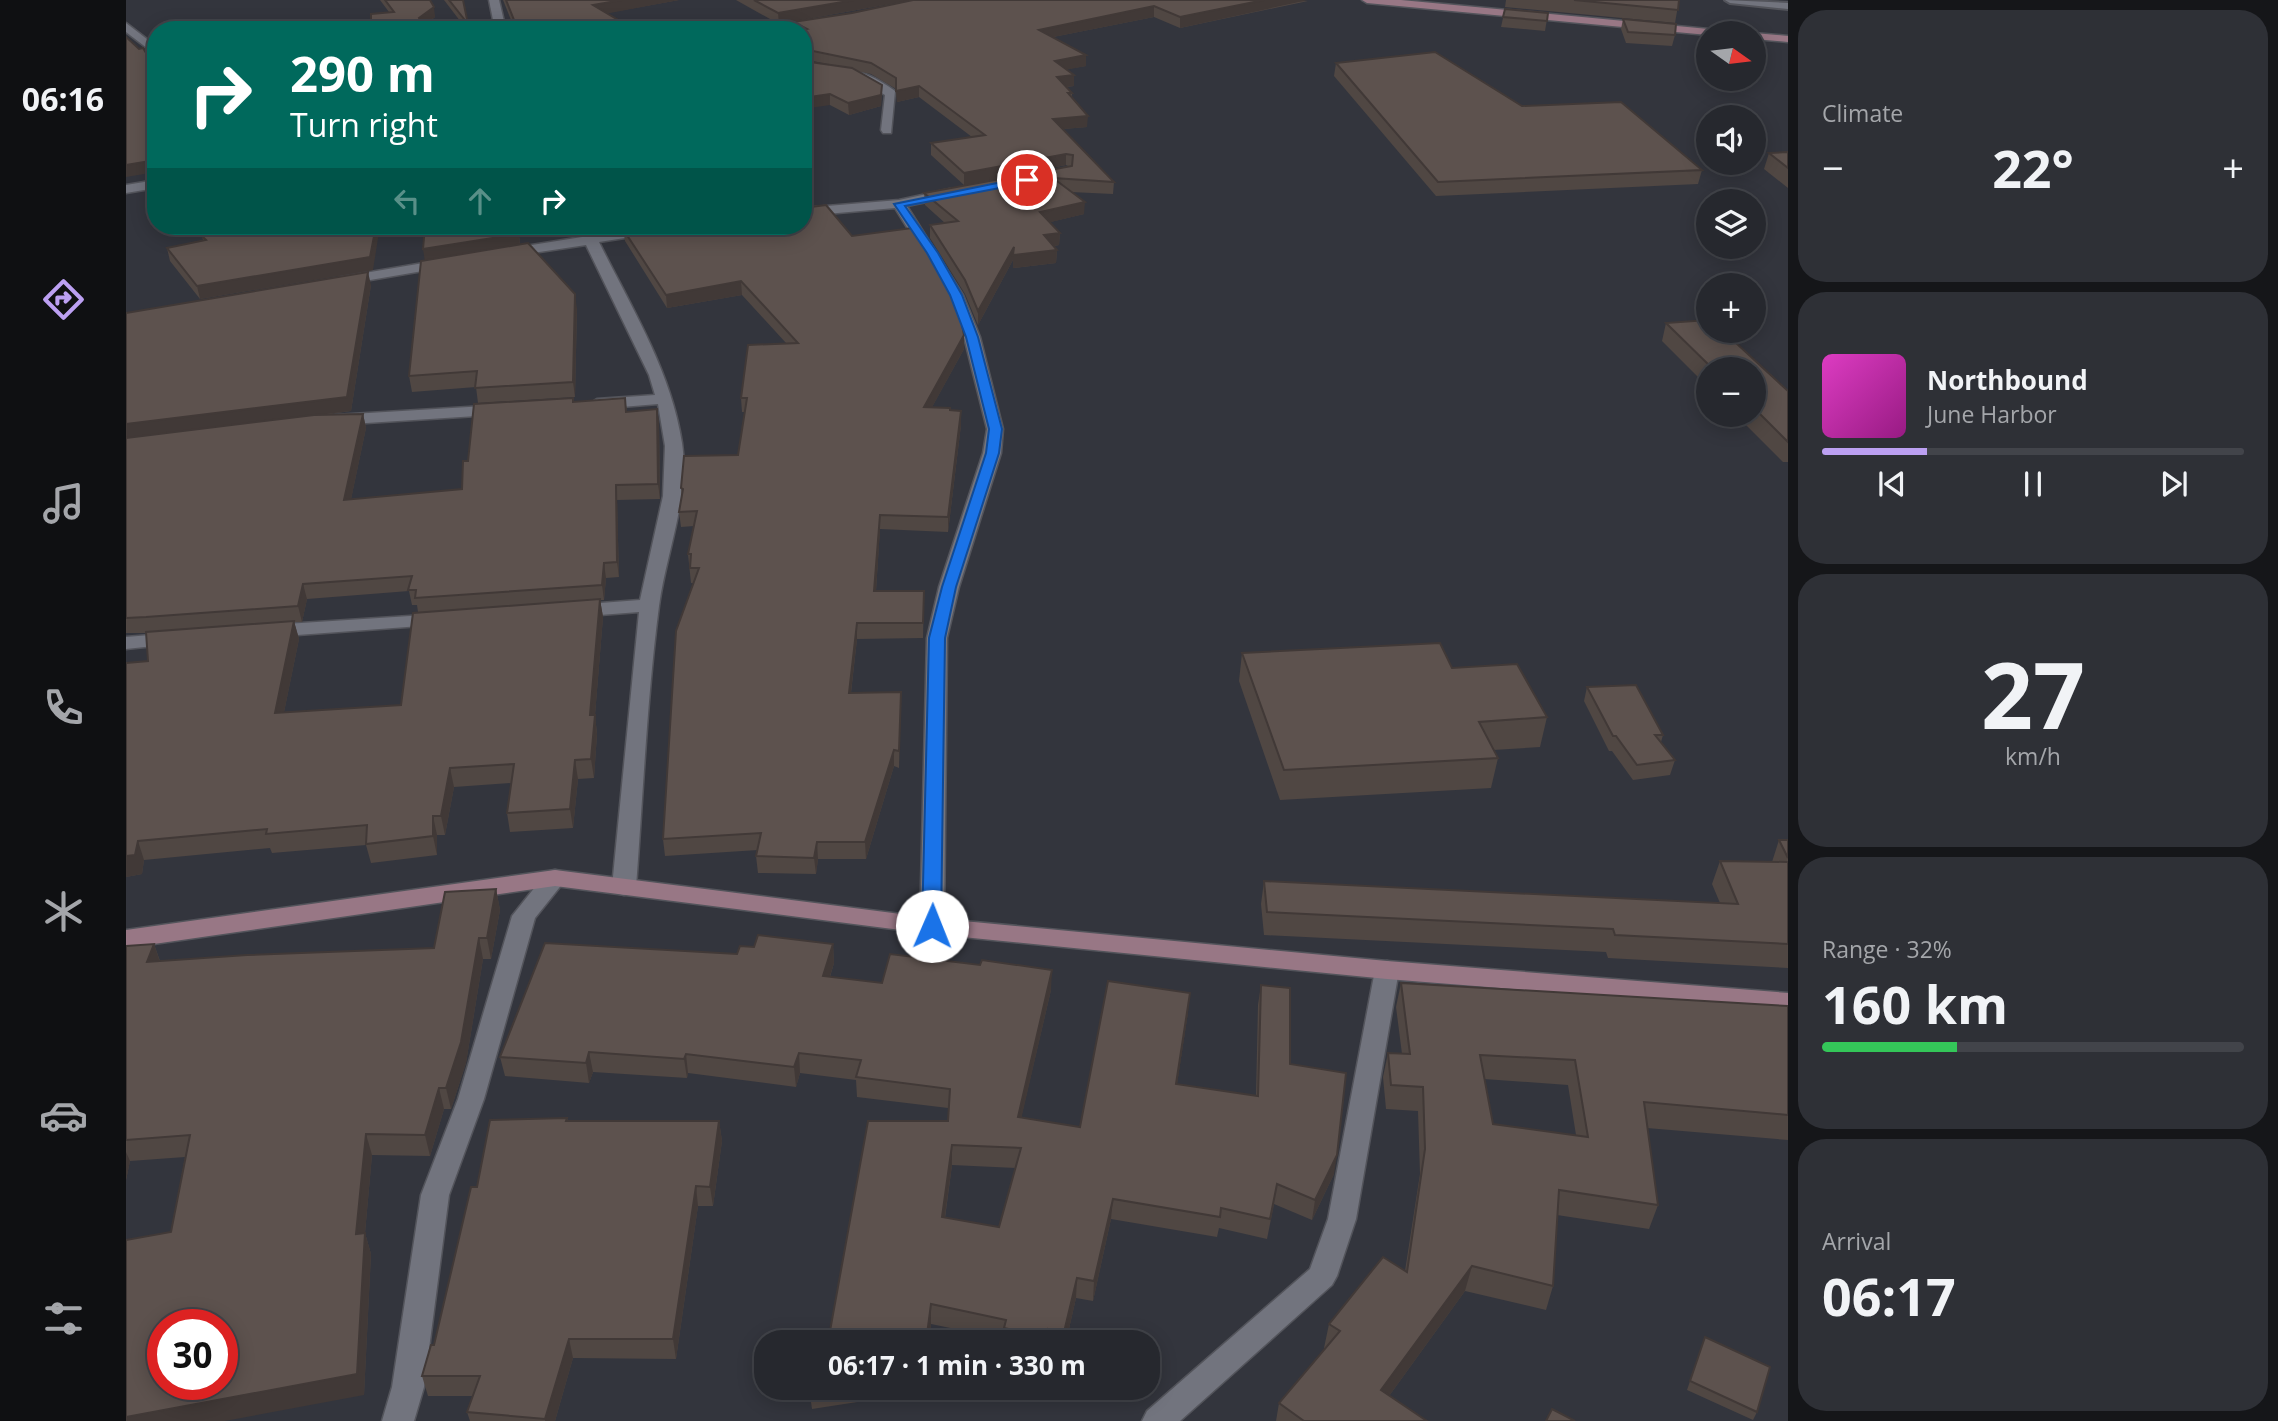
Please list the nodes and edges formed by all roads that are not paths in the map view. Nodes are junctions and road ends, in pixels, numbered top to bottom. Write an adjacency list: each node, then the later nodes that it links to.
1 (494, 0): 6 (street)
2 (1367, 0): 9 (street)
3 (1730, 0): 4 (lane)
4 (1788, 6)
5 (839, 19): 7 (street)
6 (499, 21)
7 (812, 23)
8 (126, 26): 12 (street)
9 (1696, 31)
10 (1766, 37): 11 (street)
11 (1788, 39)
12 (147, 44)
13 (812, 68): 14 (street)
14 (887, 130)
15 (147, 186): 16 (street)
16 (126, 189)
17 (959, 192): 18 (street)
18 (899, 204): 19 (street); 37 (street)
19 (812, 211)
20 (575, 235): 22 (street)
21 (588, 235): 25 (street)
22 (497, 254)
23 (457, 261): 24 (street)
24 (323, 284)
25 (665, 399): 26 (street); 29 (street)
26 (584, 405)
27 (516, 410): 28 (street)
28 (317, 421)
29 (649, 606): 30 (street); 36 (street)
30 (551, 612)
31 (467, 618): 32 (street)
32 (245, 634)
33 (192, 638): 34 (street)
34 (126, 643)
35 (555, 878): 36 (street); 38 (street); 42 (street)
36 (624, 887): 37 (street)
37 (932, 926): 39 (street)
38 (126, 939)
39 (1387, 970): 40 (street); 41 (street)
40 (1788, 1002)
41 (1155, 1420)
42 (398, 1421)

